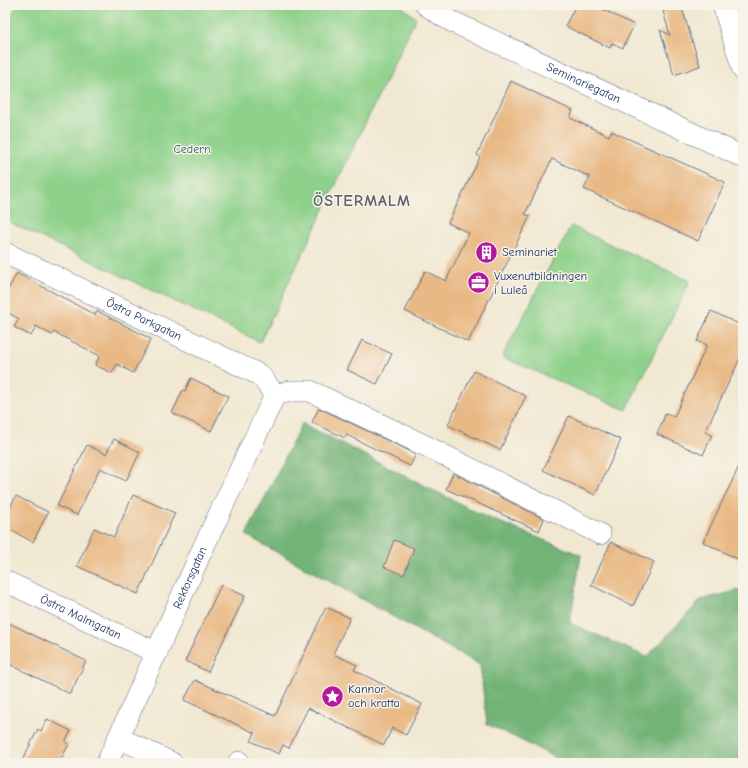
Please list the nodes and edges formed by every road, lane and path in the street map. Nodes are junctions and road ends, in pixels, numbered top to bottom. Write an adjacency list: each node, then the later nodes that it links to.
1 (426, 5): 4 (street, Seminariegatan)
2 (723, 5): 3 (street)
3 (743, 70)
4 (743, 157)
5 (5, 253): 6 (street, Östra Parkgatan)
6 (276, 395): 7 (street); 9 (street, Rektorsgatan)
7 (600, 534)
8 (5, 581): 9 (street, Östra Malmgatan)
9 (157, 653): 10 (street, Rektorsgatan)
10 (119, 738): 11 (street, Rektorsgatan); 12 (street)
11 (107, 763)
12 (172, 763)

